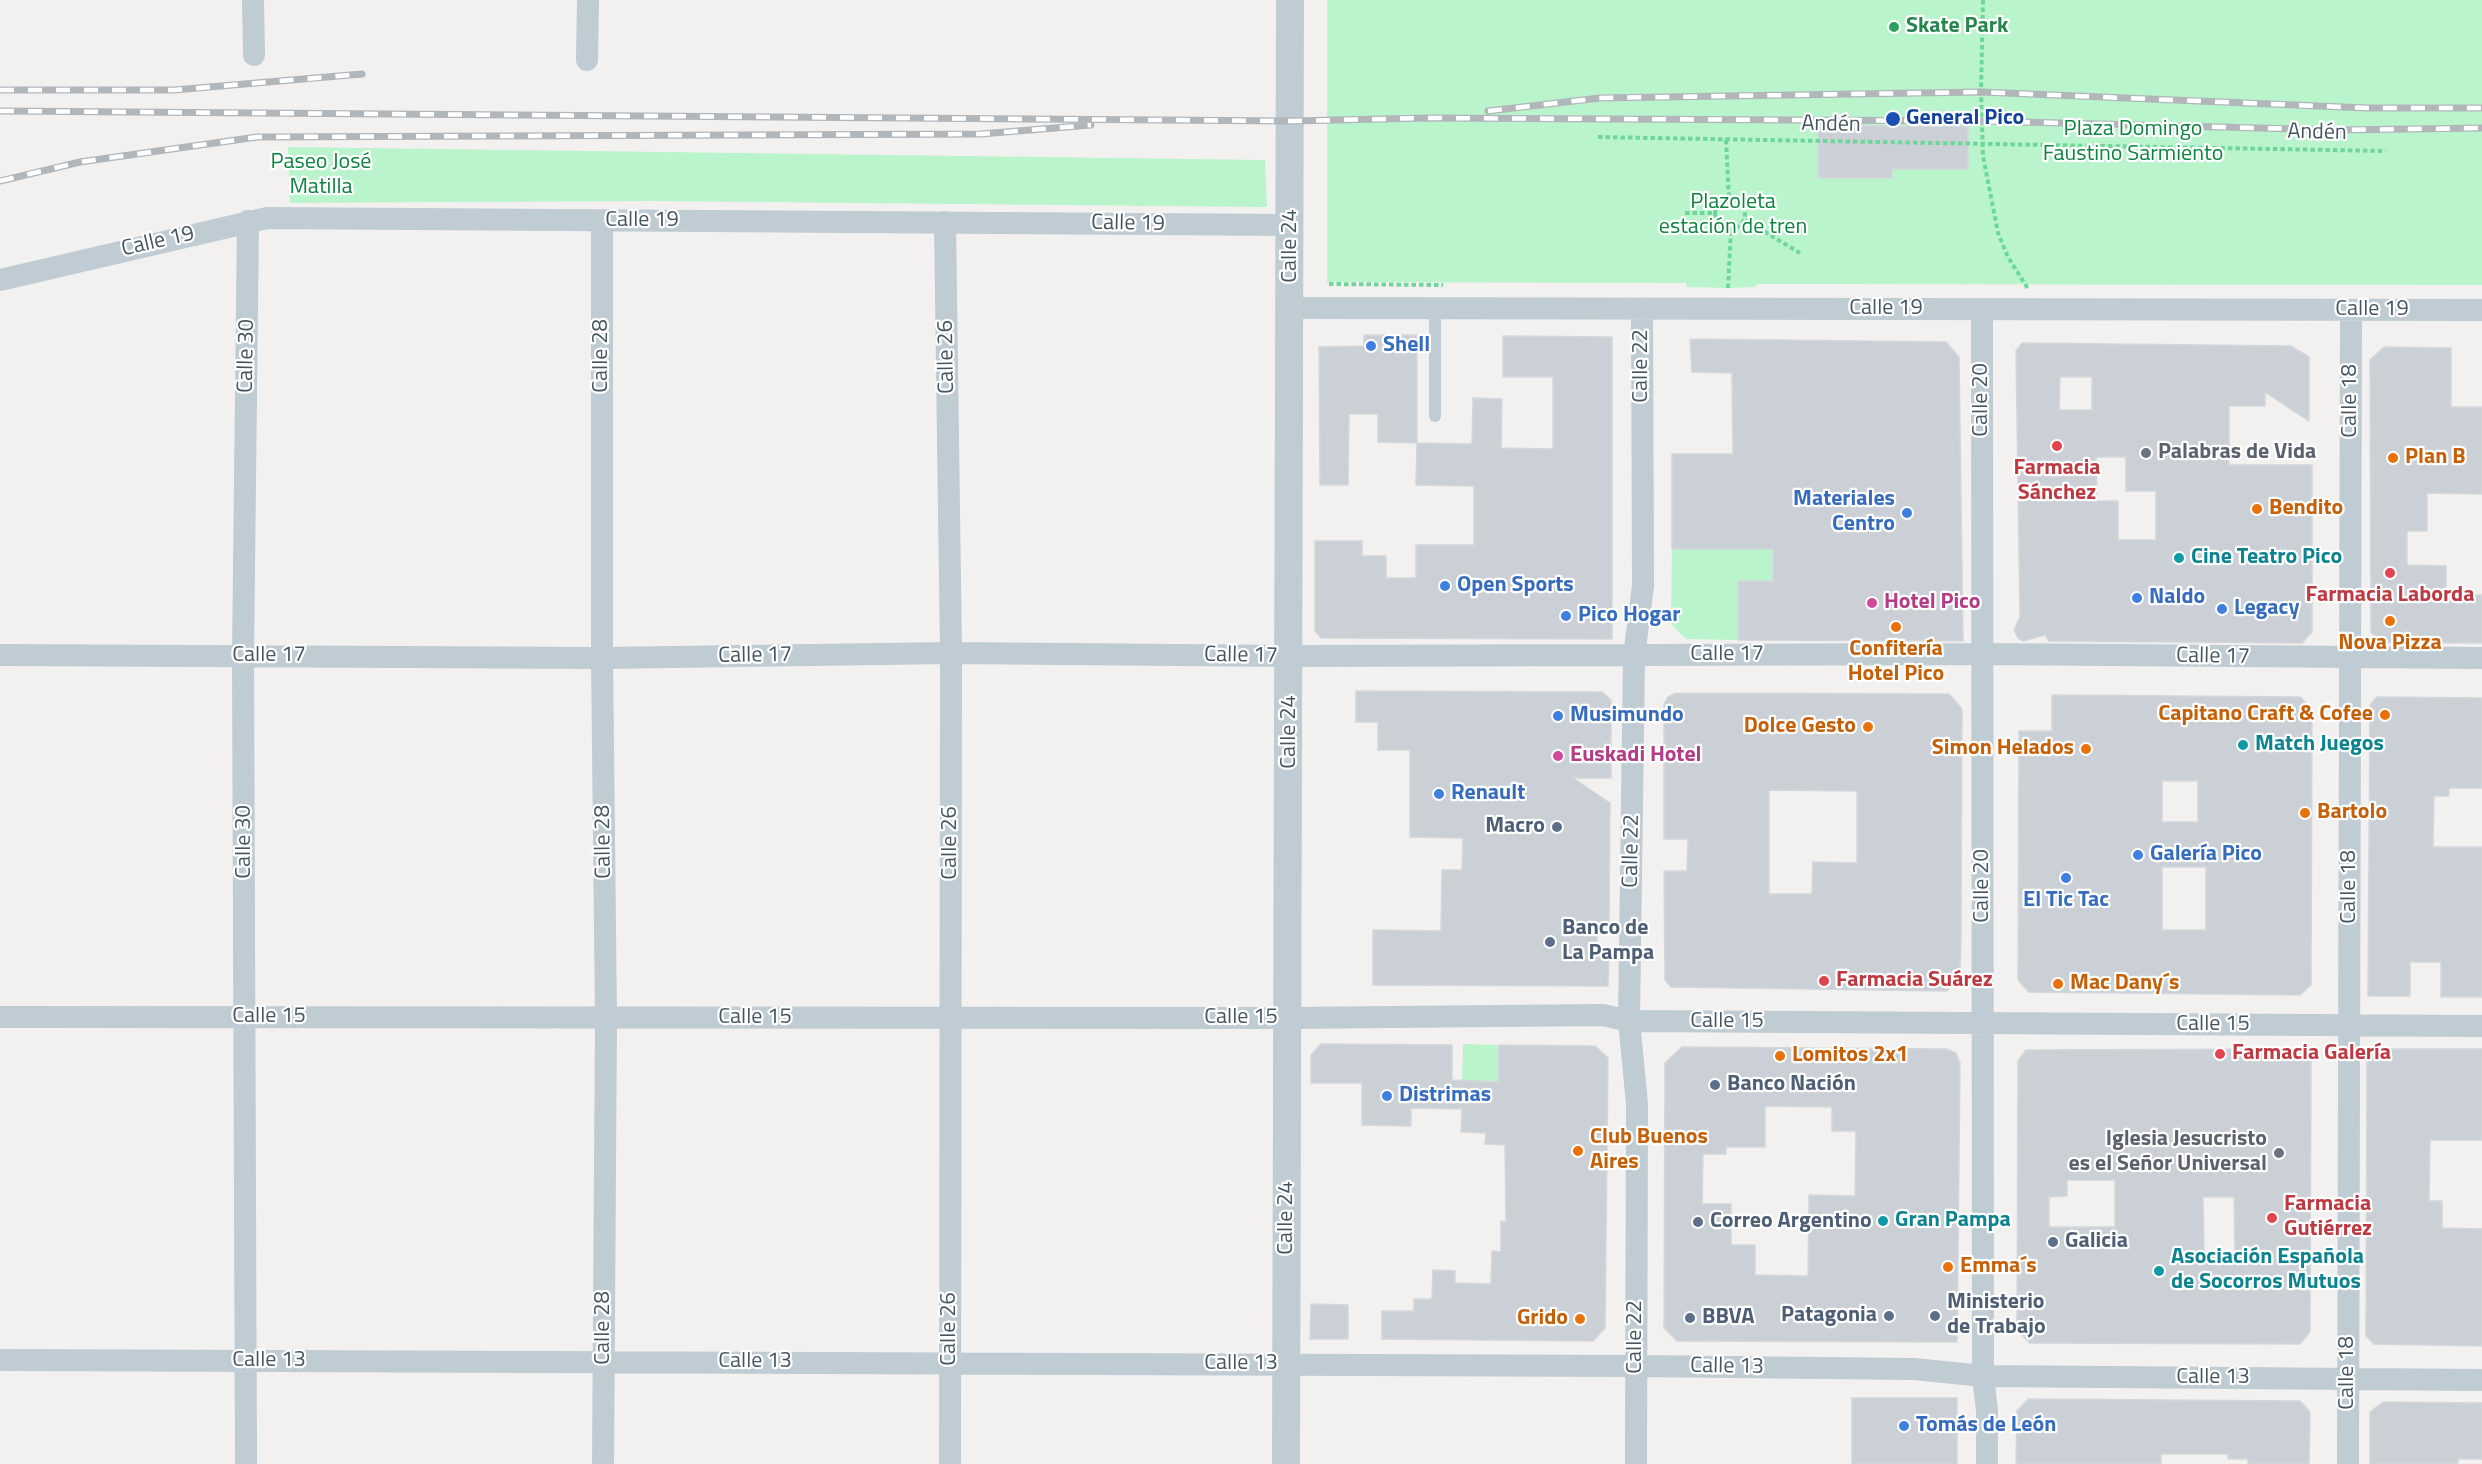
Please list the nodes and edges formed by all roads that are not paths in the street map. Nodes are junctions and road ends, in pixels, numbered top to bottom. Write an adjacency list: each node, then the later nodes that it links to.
1 (253, 0): 4 (street)
2 (588, 0): 5 (street)
3 (1290, 0): 9 (street, Calle 24)
4 (254, 55)
5 (587, 60)
6 (248, 221): 7 (street, Calle 19); 10 (street, Calle 19); 21 (street, Calle 30)
7 (602, 221): 8 (street, Calle 19); 24 (street, Calle 28)
8 (945, 222): 9 (street, Calle 19); 18 (street, Calle 26)
9 (1290, 225): 11 (street, Calle 24)
10 (0, 280)
11 (1291, 308): 12 (street, Calle 19); 22 (street, Calle 24)
12 (1436, 309): 14 (street, Calle 19); 17 (lane)
13 (1982, 309): 14 (street, Calle 19); 15 (street, Calle 19); 19 (street, Calle 20)
14 (1642, 310): 23 (street, Calle 22)
15 (2351, 310): 16 (street, Calle 19); 25 (street, Calle 18)
16 (2482, 310)
17 (1435, 416)
18 (951, 653): 22 (street, Calle 17); 24 (street, Calle 17); 30 (street, Calle 26)
19 (1983, 654): 23 (street, Calle 17); 25 (street, Calle 17); 33 (street, Calle 20)
20 (0, 655): 21 (street, Calle 17)
21 (243, 656): 24 (street, Calle 17); 28 (street, Calle 30)
22 (1290, 656): 23 (street, Calle 17); 31 (street, Calle 24)
23 (1634, 656): 32 (street, Calle 22)
24 (602, 658): 29 (street, Calle 28)
25 (2350, 658): 26 (street, Calle 17); 34 (street, Calle 18)
26 (2482, 658)
27 (0, 1017): 28 (street, Calle 15)
28 (246, 1017): 29 (street, Calle 15); 37 (street, Calle 30)
29 (606, 1018): 30 (street, Calle 15); 38 (street, Calle 28)
30 (951, 1018): 31 (street, Calle 15); 39 (street, Calle 26)
31 (1288, 1018): 32 (street, Calle 15); 40 (street, Calle 24)
32 (1629, 1021): 33 (street, Calle 15); 41 (street, Calle 22)
33 (1983, 1023): 34 (street, Calle 15); 42 (street, Calle 20)
34 (2349, 1025): 35 (street, Calle 15); 43 (street, Calle 18)
35 (2482, 1026)
36 (0, 1360): 37 (street, Calle 13)
37 (247, 1361): 38 (street, Calle 13); 45 (street, Calle 30)
38 (604, 1362): 39 (street, Calle 13); 46 (street, Calle 28)
39 (950, 1363): 40 (street, Calle 13); 47 (street, Calle 26)
40 (1286, 1364): 41 (street, Calle 13); 48 (street, Calle 24)
41 (1636, 1366): 42 (street, Calle 13); 49 (street, Calle 22)
42 (1983, 1376): 43 (street, Calle 13); 50 (street, Calle 20)
43 (2348, 1379): 44 (street, Calle 13); 51 (street, Calle 18)
44 (2482, 1380)
45 (246, 1464)
46 (603, 1464)
47 (950, 1464)
48 (1286, 1464)
49 (1636, 1464)
50 (1987, 1464)
51 (2348, 1464)

